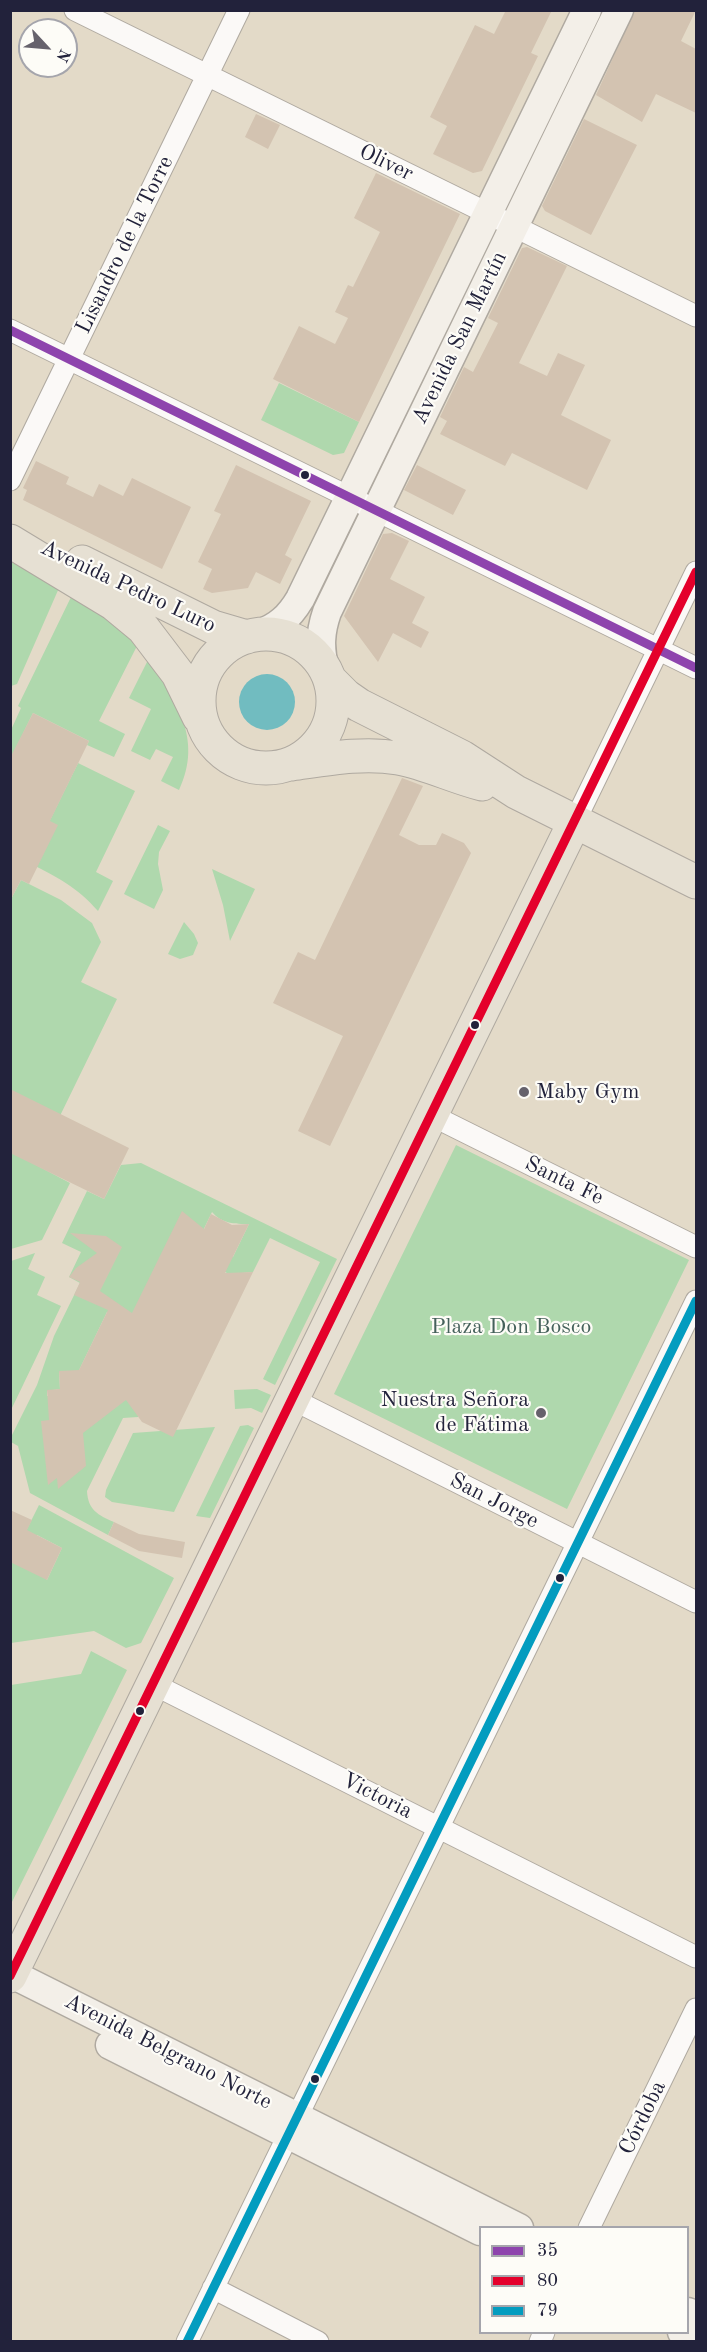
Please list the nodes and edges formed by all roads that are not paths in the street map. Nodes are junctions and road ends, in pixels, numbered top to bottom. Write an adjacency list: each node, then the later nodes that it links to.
1 (75, 10): 5 (street, Oliver)
2 (239, 10): 5 (street, Lisandro de la Torre)
3 (587, 10): 6 (main road, Avenida San Martín)
4 (620, 10): 7 (main road, Avenida San Martín)
5 (207, 75): 6 (street, Oliver); 10 (street, Lisandro de la Torre)
6 (488, 213): 7 (street, Oliver); 12 (main road, Avenida San Martín)
7 (515, 226): 8 (street, Oliver); 13 (main road, Avenida San Martín)
8 (696, 316)
9 (10, 330): 10 (street)
10 (69, 359): 11 (street, Lisandro de la Torre); 12 (street)
11 (10, 480)
12 (350, 496): 13 (street); 17 (main road, Avenida San Martín)
13 (377, 509): 18 (street); 20 (main road, Avenida San Martín)
14 (10, 535): 17 (main road, Avenida Pedro Luro)
15 (10, 541): 21 (main road, Avenida Pedro Luro)
16 (696, 572): 18 (street)
17 (253, 635): 20 (main road); 21 (main road)
18 (659, 649): 19 (street); 24 (street)
19 (696, 668)
20 (328, 674): 22 (main road); 23 (main road)
21 (202, 724): 22 (main road)
22 (290, 764): 23 (main road)
23 (516, 792): 24 (main road)
24 (575, 821): 25 (main road); 26 (main road)
25 (696, 882)
26 (431, 1115): 27 (street, Santa Fe); 29 (main road)
27 (696, 1247)
28 (696, 1301): 30 (street)
29 (292, 1399): 30 (street, San Jorge); 32 (main road)
30 (578, 1543): 31 (street, San Jorge); 33 (street)
31 (696, 1602)
32 (153, 1684): 33 (street, Victoria); 35 (main road)
33 (439, 1828): 34 (street, Victoria); 37 (street)
34 (696, 1957)
35 (11, 1980): 37 (main road, Avenida Belgrano Norte)
36 (696, 2009): 39 (street, Córdoba)
37 (293, 2126): 38 (main road, Avenida Belgrano Norte); 40 (main road, Avenida Belgrano Norte); 41 (street)
38 (515, 2226)
39 (591, 2226)
40 (479, 2230)
41 (213, 2288): 42 (street); 43 (street)
42 (188, 2342)
43 (318, 2342)

